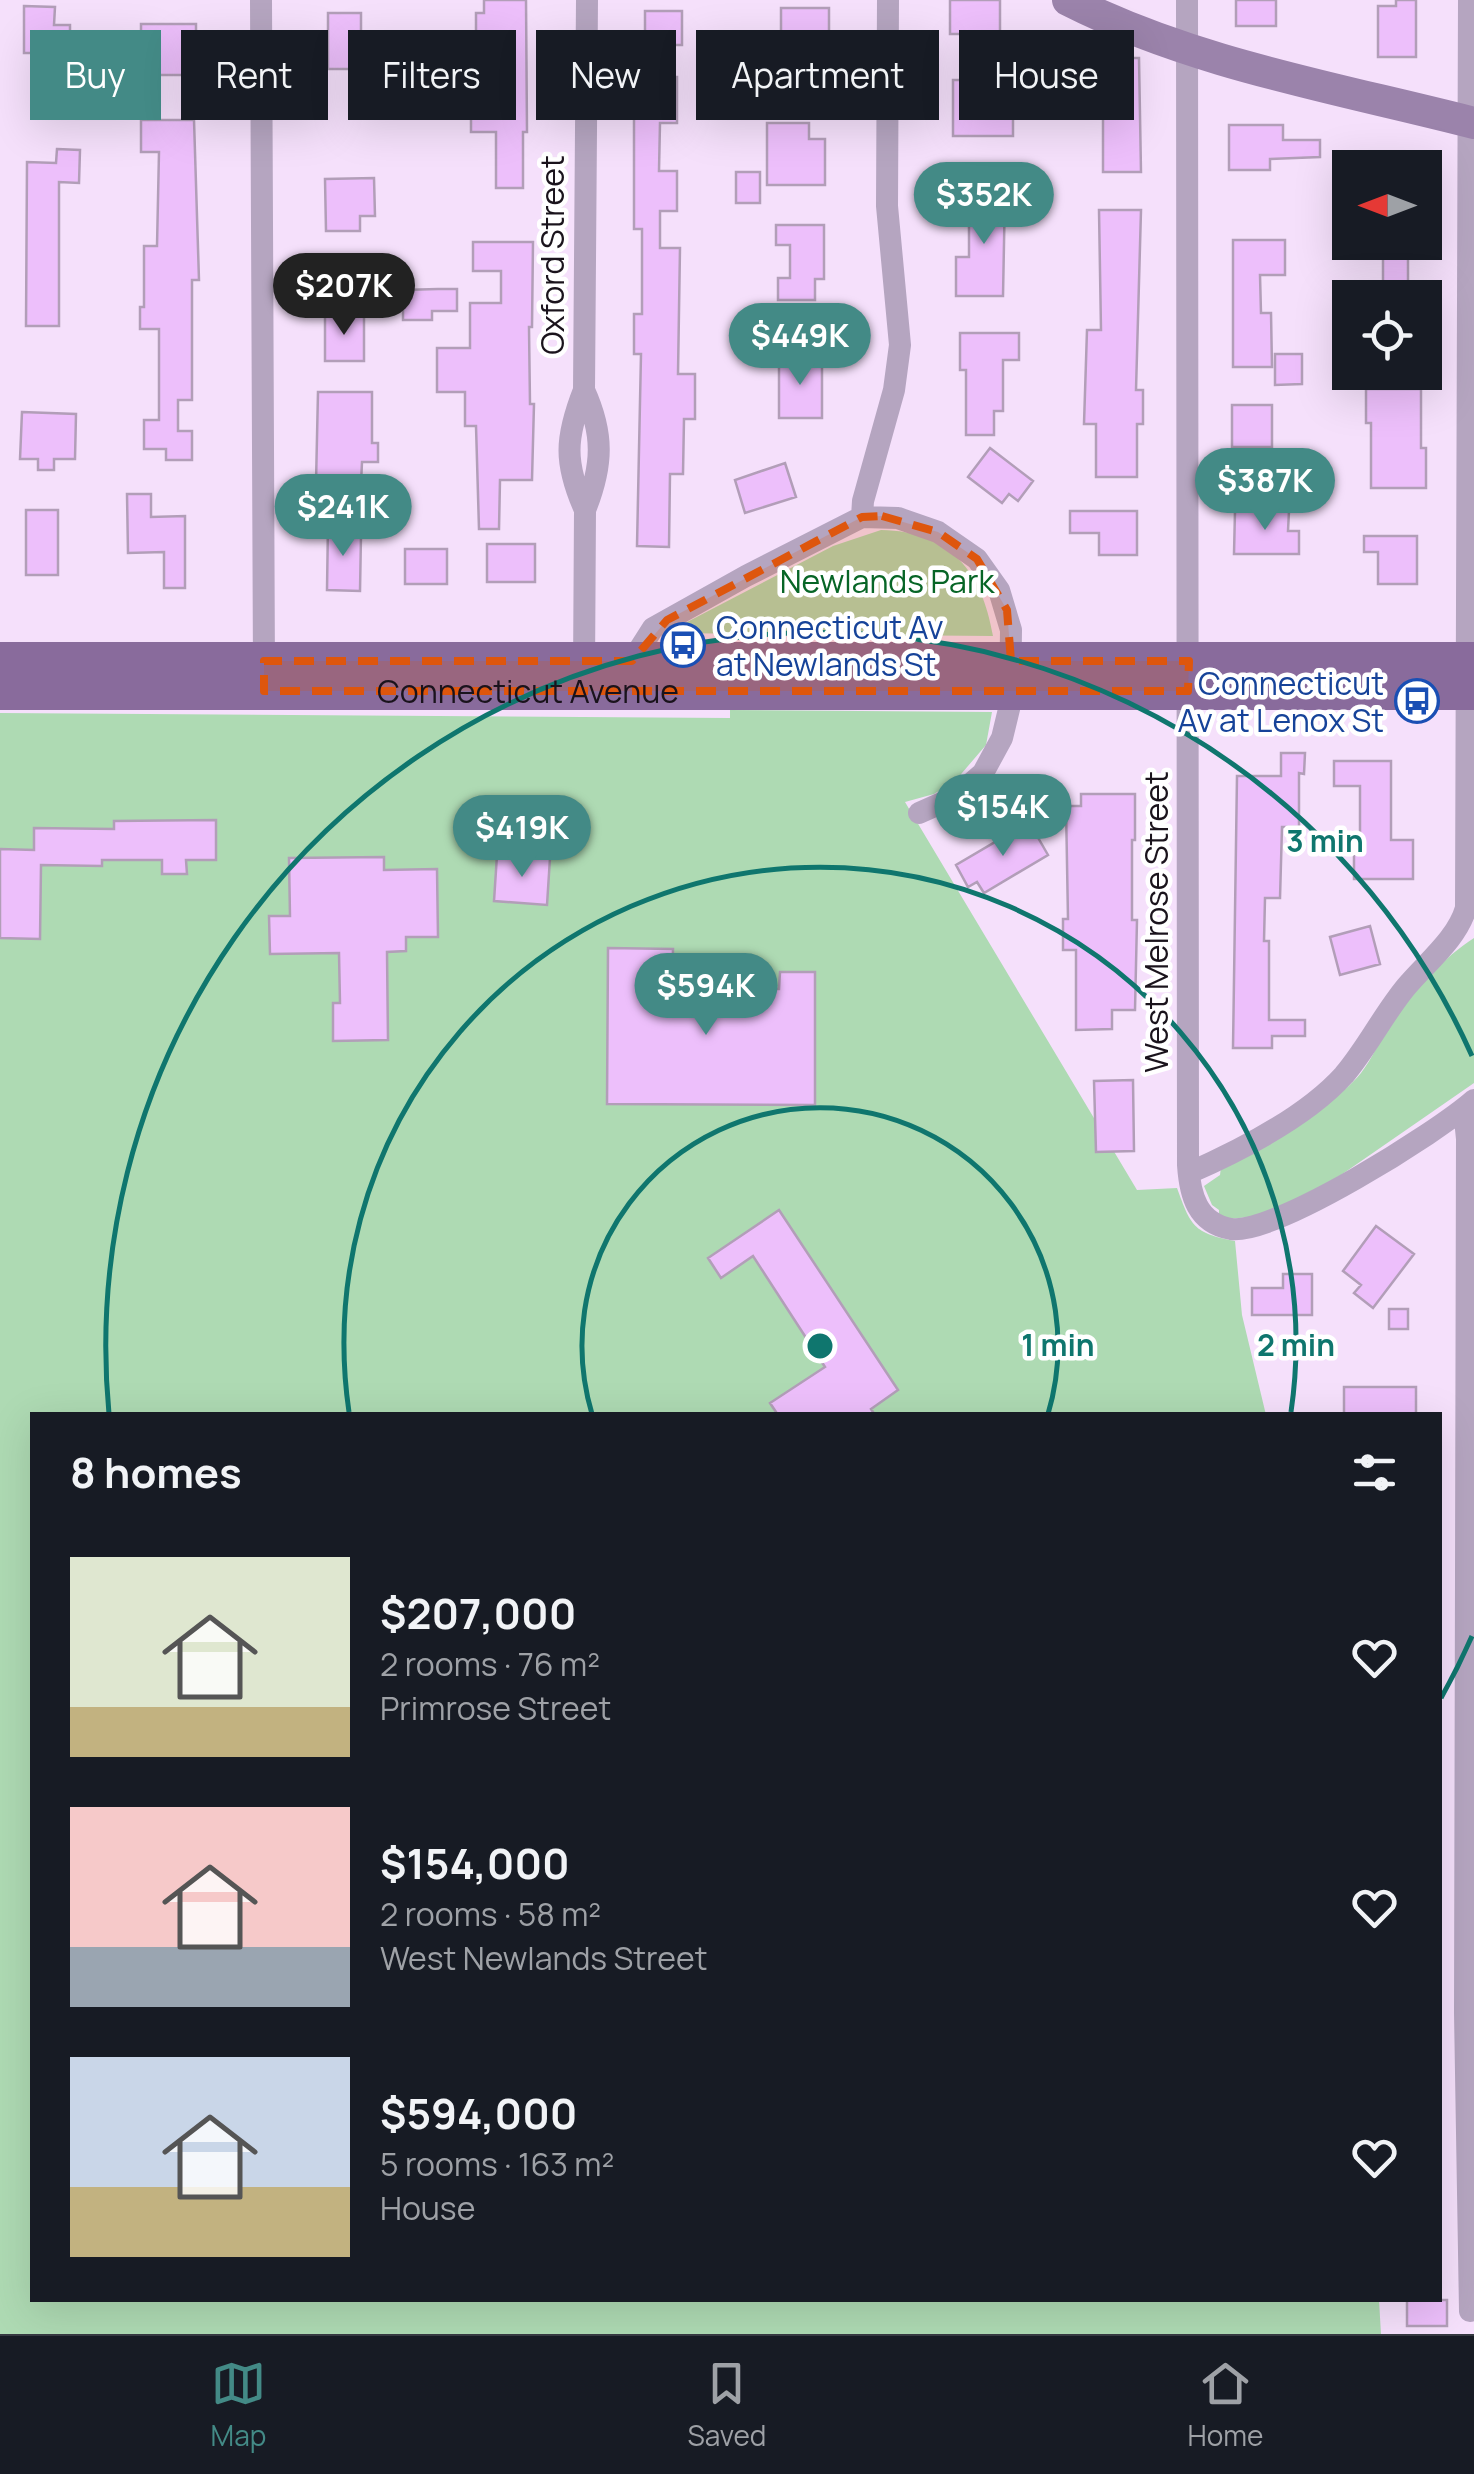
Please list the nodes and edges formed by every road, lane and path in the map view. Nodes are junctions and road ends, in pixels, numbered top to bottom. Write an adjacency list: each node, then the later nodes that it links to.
1 (261, 0): 14 (street)
2 (587, 0): 15 (street, Oxford Street)
3 (888, 0): 9 (street)
4 (1068, 0): 7 (main road)
5 (1187, 0): 7 (street, West Melrose Street)
6 (1469, 0): 8 (street)
7 (1187, 49): 8 (main road); 13 (street, West Melrose Street)
8 (1471, 122): 16 (street)
9 (862, 518): 11 (street); 12 (street)
10 (0, 660): 14 (main road, Connecticut Avenue)
11 (632, 660): 12 (main road, Connecticut Avenue); 15 (main road, Connecticut Avenue)
12 (1011, 674): 13 (main road, Connecticut Avenue); 15 (main road, Connecticut Avenue); 18 (street)
13 (1188, 674): 16 (main road, Connecticut Avenue); 21 (street, West Melrose Street)
14 (264, 676): 15 (main road, Connecticut Avenue); 17 (main road, Connecticut Avenue)
15 (584, 676)
16 (1470, 676): 19 (street)
17 (0, 691)
18 (919, 812)
19 (1470, 908): 21 (street)
20 (1469, 1104): 21 (street); 22 (street)
21 (1189, 1173)
22 (1470, 1794): 23 (street)
23 (1470, 1990): 24 (street)
24 (1470, 2311)

